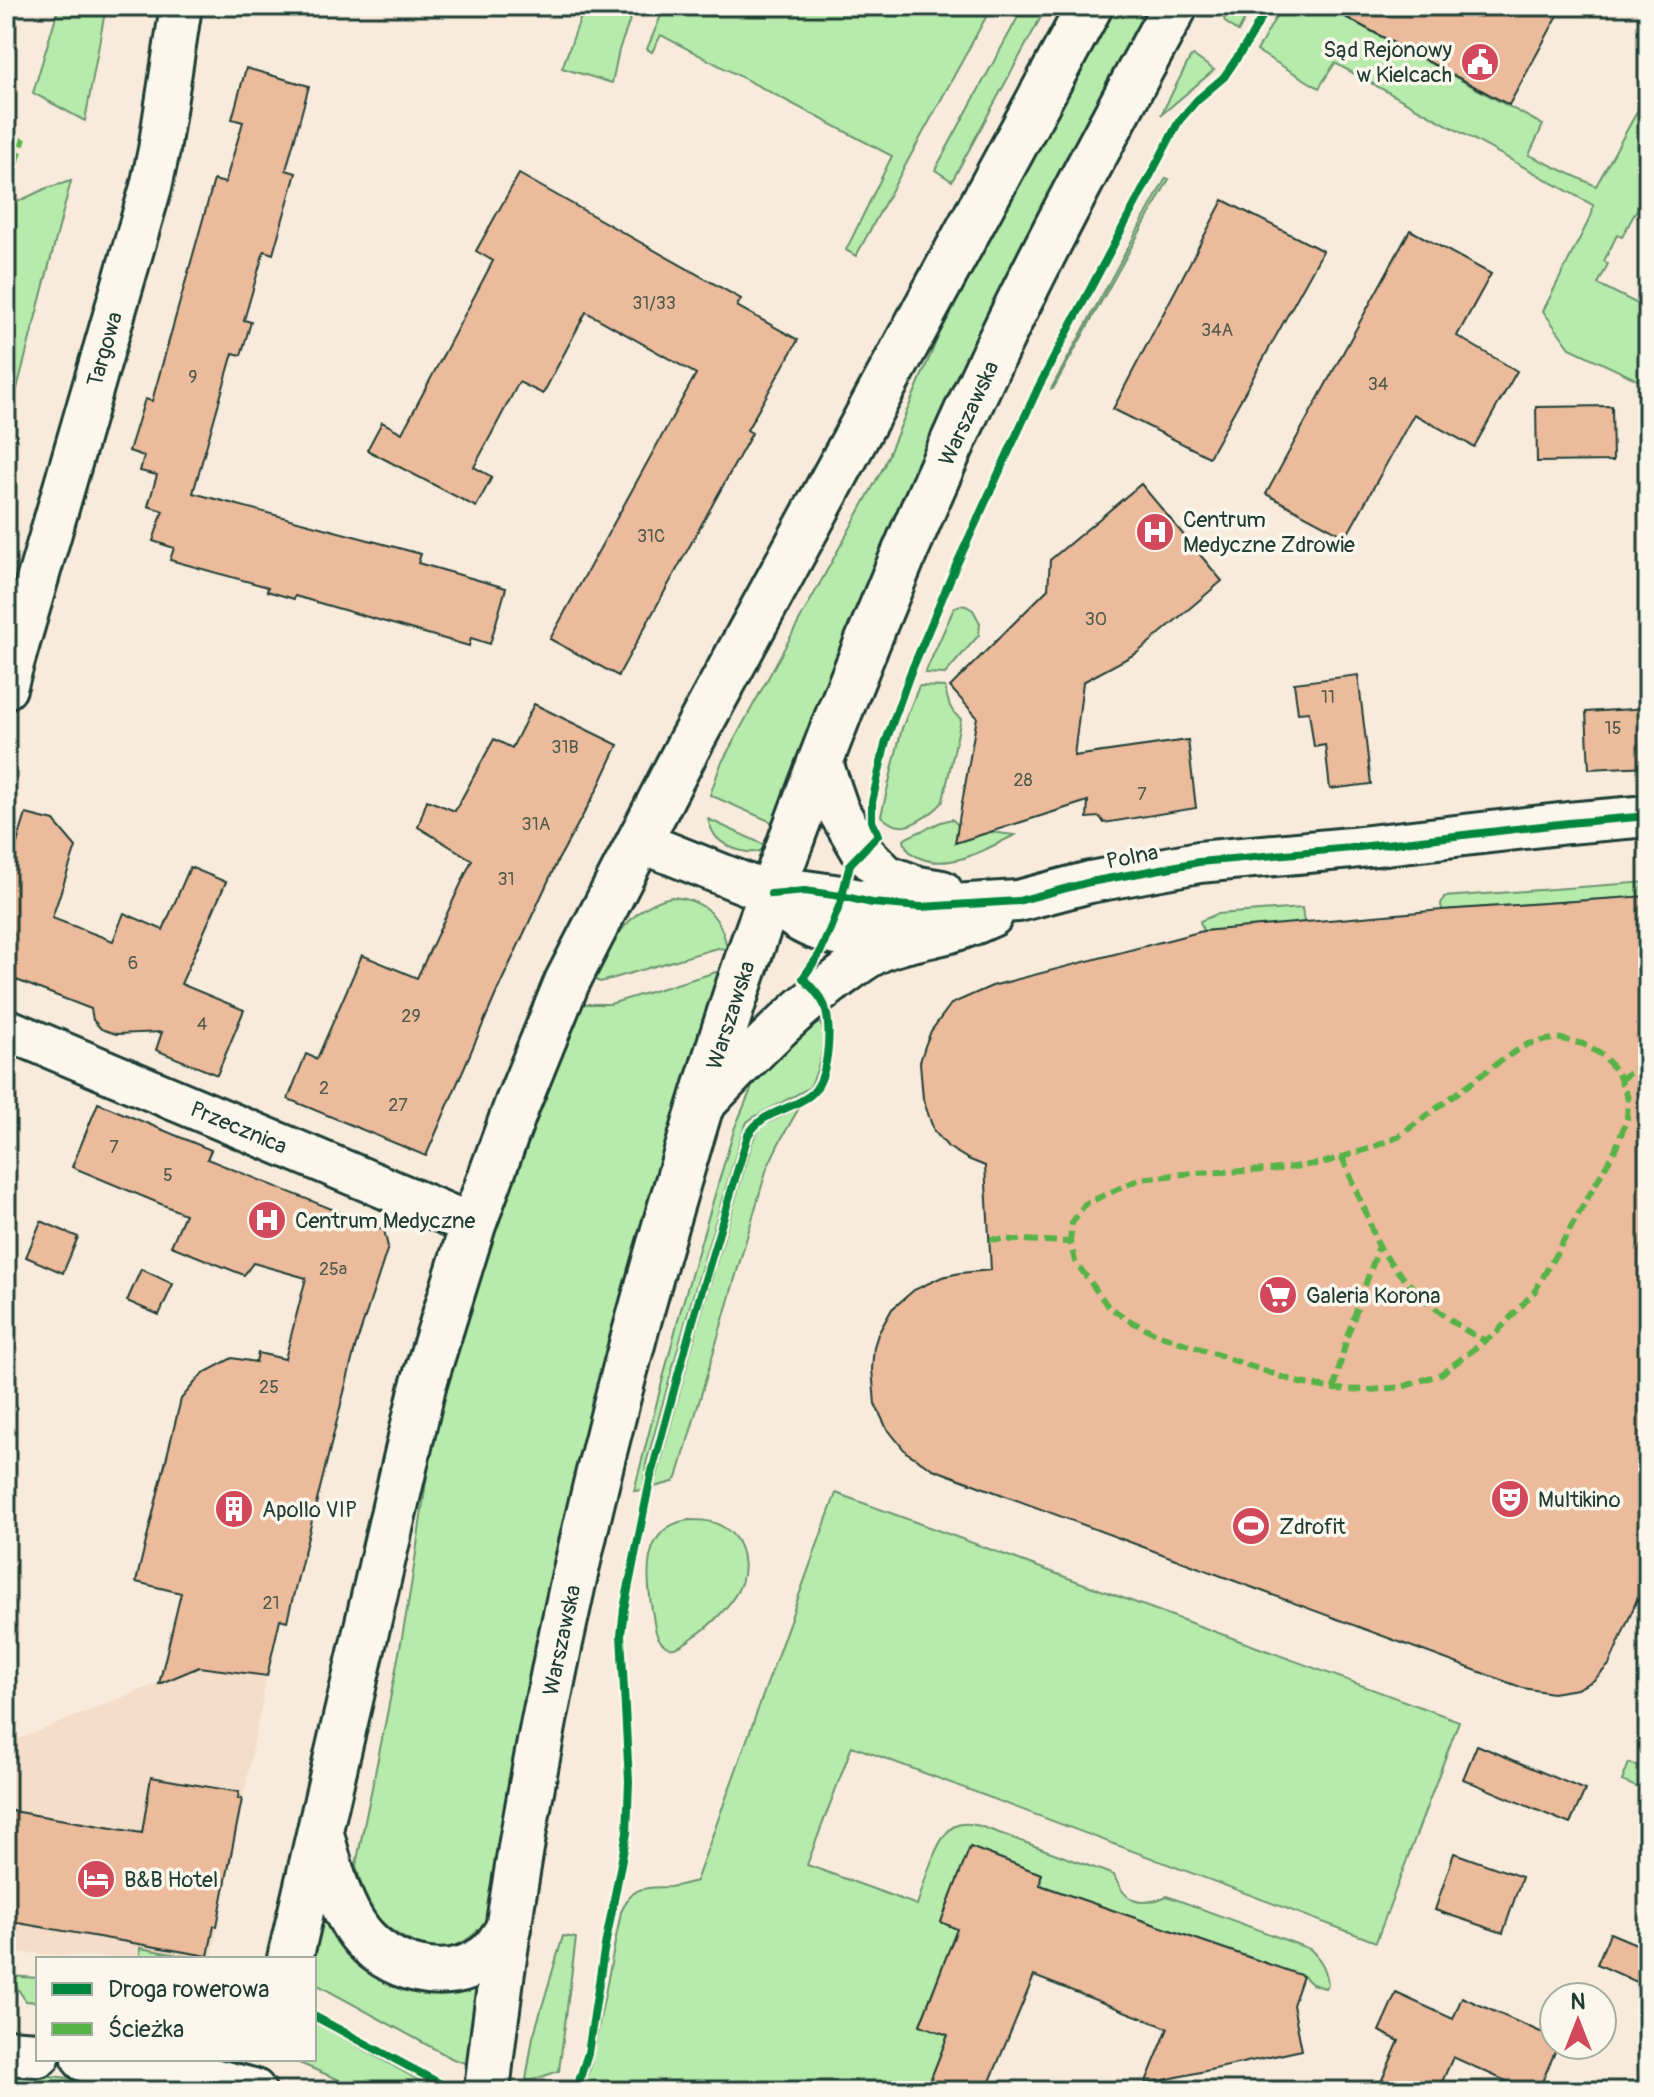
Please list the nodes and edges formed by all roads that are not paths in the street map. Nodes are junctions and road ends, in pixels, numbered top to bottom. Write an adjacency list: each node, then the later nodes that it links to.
1 (181, 6): 4 (street, Targowa)
2 (1090, 6): 7 (main road)
3 (1175, 6): 5 (main road, Warszawska)
4 (6, 688)
5 (821, 760): 8 (main road, Warszawska); 9 (street, Polna)
6 (1648, 816): 9 (street, Polna)
7 (638, 841): 8 (street, Polna); 13 (main road)
8 (771, 894): 9 (street, Polna); 10 (street, Polna); 12 (main road, Warszawska)
9 (1018, 901): 10 (street, Polna)
10 (903, 942): 12 (street, Polna)
11 (6, 1029): 13 (street, Przecznica)
12 (699, 1110): 15 (main road, Warszawska)
13 (473, 1225): 14 (main road)
14 (320, 1831): 15 (main road); 16 (main road)
15 (509, 1928): 22 (main road, Warszawska)
16 (290, 1957)
17 (6, 2052): 18 (main road)
18 (36, 2054)
19 (104, 2061): 21 (main road)
20 (266, 2061): 21 (main road)
21 (256, 2091)
22 (487, 2091)

